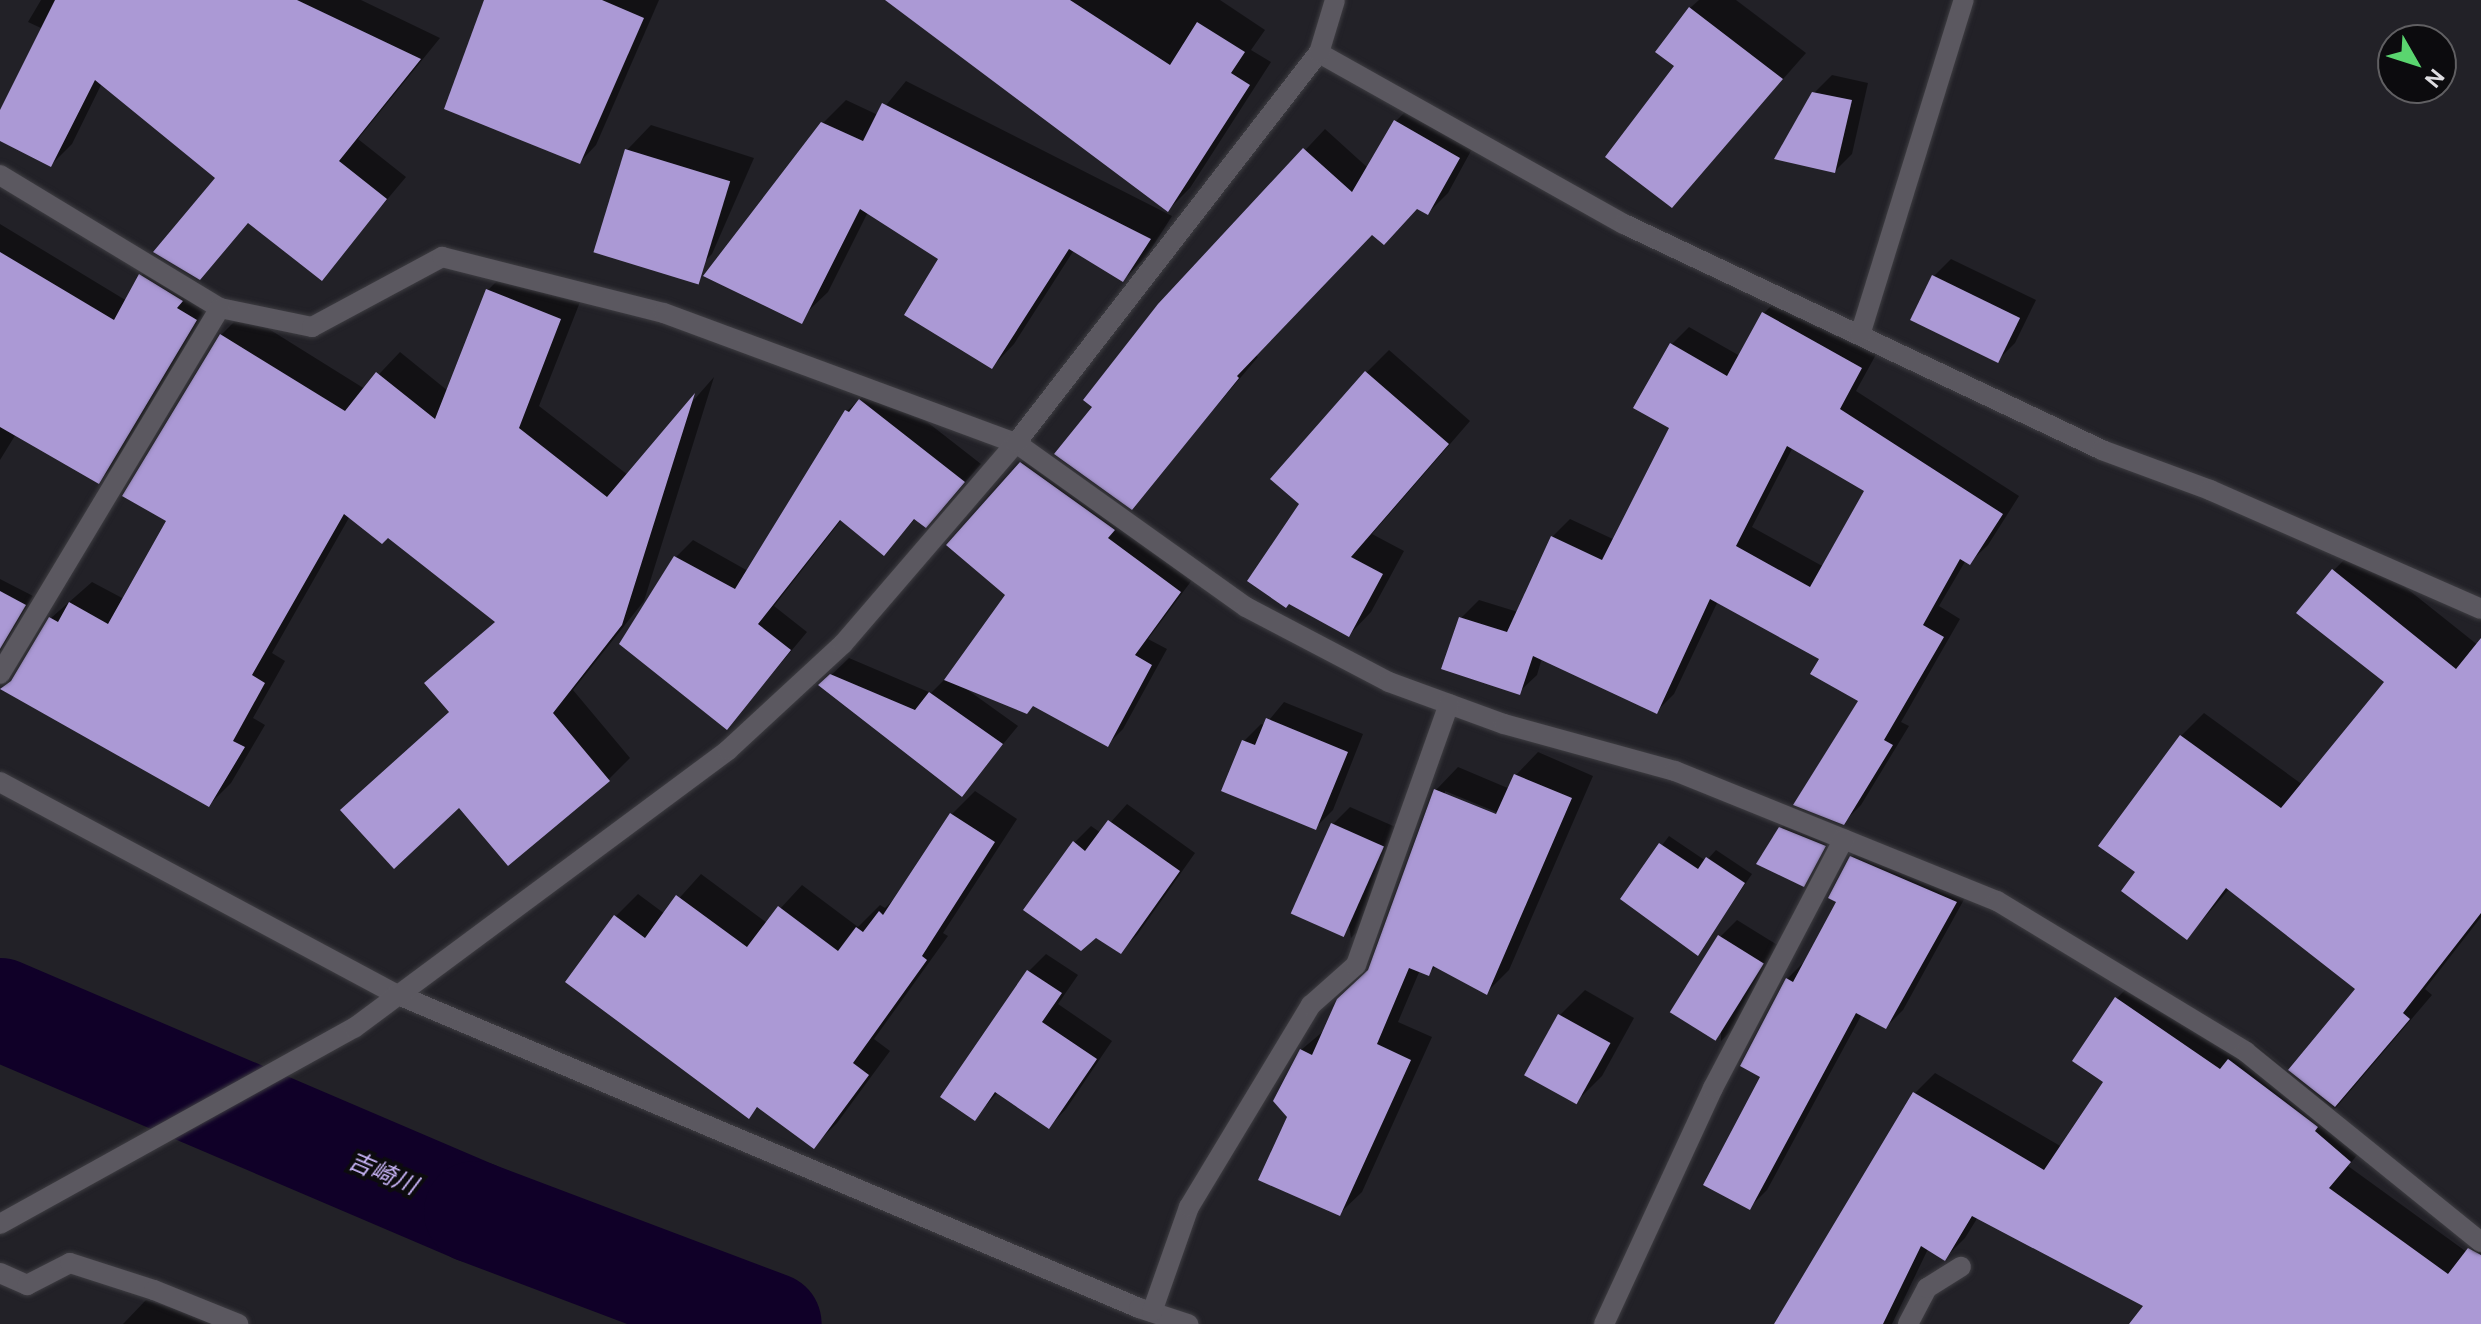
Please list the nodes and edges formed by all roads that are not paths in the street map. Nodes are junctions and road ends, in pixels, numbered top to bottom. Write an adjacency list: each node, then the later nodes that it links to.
1 (1335, 0): 3 (street)
2 (1964, 0): 6 (street)
3 (1319, 53): 6 (street); 7 (street)
4 (0, 175): 5 (street)
5 (220, 308): 7 (street); 9 (street)
6 (1860, 335): 8 (street)
7 (1016, 443): 10 (street); 13 (street)
8 (2481, 609)
9 (0, 674)
10 (1449, 704): 12 (street); 18 (street)
11 (0, 782): 13 (street)
12 (1844, 839): 15 (street); 21 (street)
13 (396, 994): 14 (street); 18 (street)
14 (0, 1224)
15 (2481, 1242)
16 (1961, 1267): 22 (street)
17 (0, 1273): 19 (street)
18 (1152, 1312): 20 (street)
19 (238, 1324)
20 (1188, 1324)
21 (1604, 1324)
22 (1908, 1324)

